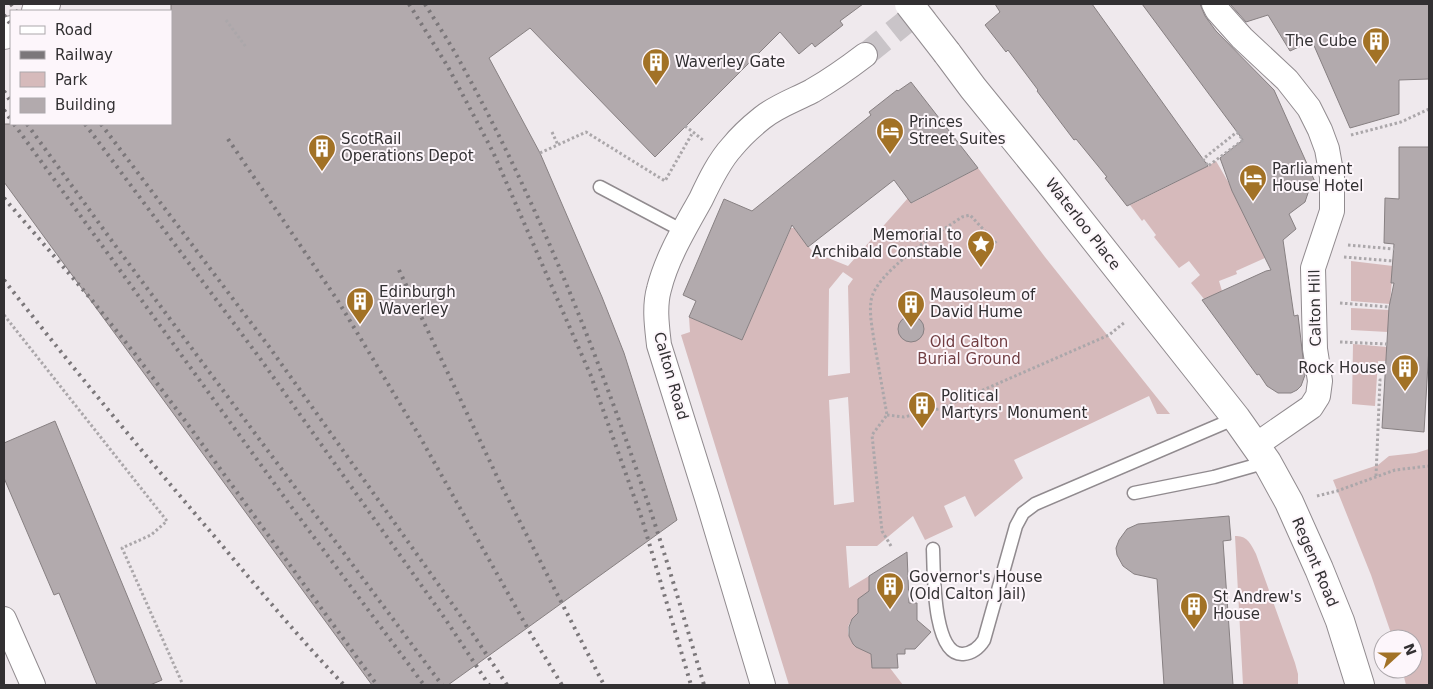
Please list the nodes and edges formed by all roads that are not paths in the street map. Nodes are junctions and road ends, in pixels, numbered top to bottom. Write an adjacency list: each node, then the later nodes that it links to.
1 (909, 4): 6 (main road, Waterloo Place, bridge)
2 (1214, 4): 7 (street, Calton Hill)
3 (865, 55): 5 (street, Calton Road)
4 (600, 187): 5 (lane)
5 (683, 231): 13 (street, Calton Road)
6 (1236, 418): 7 (main road, Waterloo Place); 9 (lane)
7 (1261, 454): 8 (lane); 11 (main road, Regent Road)
8 (1134, 493)
9 (933, 549)
10 (4, 619): 12 (street)
11 (1355, 684)
12 (33, 685)
13 (763, 685)

